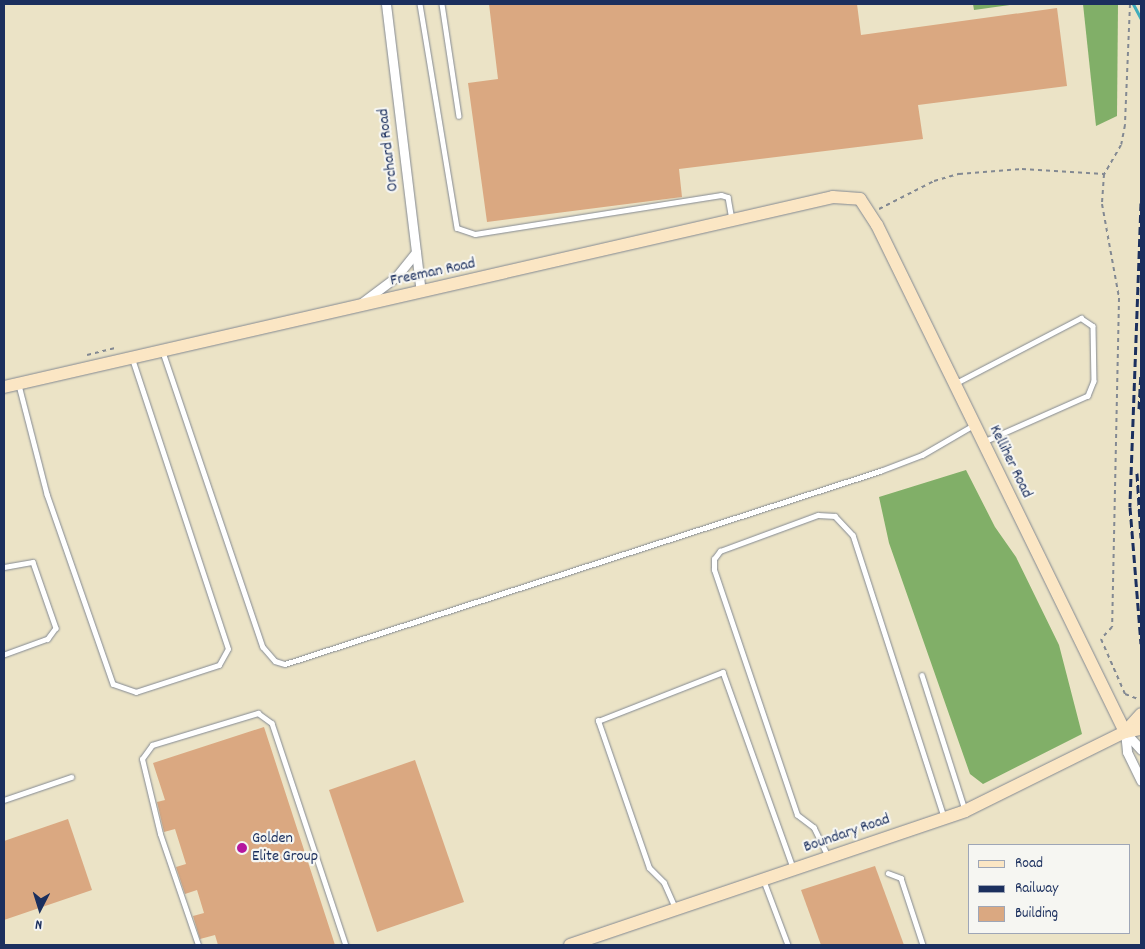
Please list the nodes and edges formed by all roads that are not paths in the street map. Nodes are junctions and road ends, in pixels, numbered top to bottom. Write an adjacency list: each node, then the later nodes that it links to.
1 (386, 4): 7 (street, Orchard Road)
2 (420, 4): 6 (lane)
3 (442, 4): 4 (lane)
4 (459, 116)
5 (869, 209): 6 (street, Freeman Road); 13 (street, Kelliher Road)
6 (733, 220): 8 (street, Freeman Road)
7 (416, 252): 8 (street, Orchard Road); 9 (street)
8 (421, 292): 9 (street, Freeman Road)
9 (359, 306): 10 (street, Freeman Road)
10 (162, 351): 11 (street, Freeman Road); 15 (lane)
11 (132, 358): 12 (street, Freeman Road); 12 (lane)
12 (19, 384): 14 (street, Freeman Road)
13 (954, 384): 15 (street, Kelliher Road); 16 (lane)
14 (4, 387)
15 (974, 425): 16 (street, Kelliher Road)
16 (982, 443): 22 (street, Kelliher Road)
17 (4, 567): 18 (lane)
18 (4, 655)
19 (922, 675): 27 (lane)
20 (1141, 714): 22 (street, Boundary Road)
21 (1141, 729): 22 (street, Boundary Road)
22 (1126, 732): 23 (street, Kelliher Road); 25 (street, Kelliher Road); 27 (street, Boundary Road)
23 (1141, 750)
24 (71, 777): 26 (lane)
25 (1141, 782)
26 (4, 800)
27 (965, 811): 28 (street, Boundary Road)
28 (944, 818): 29 (street, Boundary Road); 29 (lane)
29 (828, 858): 30 (street, Boundary Road)
30 (794, 869): 32 (street, Boundary Road); 33 (lane)
31 (888, 872): 38 (lane)
32 (764, 879): 33 (street, Boundary Road); 37 (lane)
33 (676, 909): 36 (street, Boundary Road)
34 (198, 945): 35 (lane)
35 (346, 945)
36 (570, 945)
37 (788, 945)
38 (923, 945)

